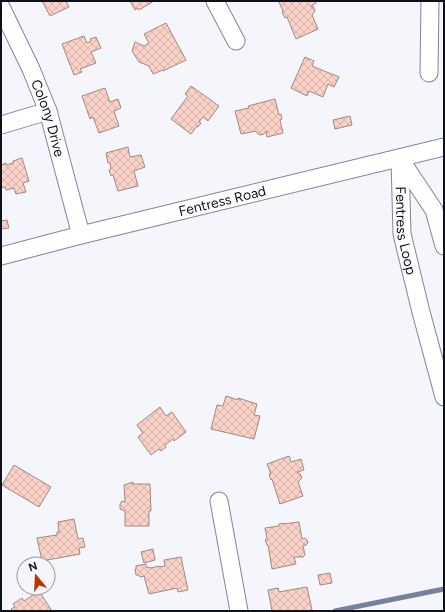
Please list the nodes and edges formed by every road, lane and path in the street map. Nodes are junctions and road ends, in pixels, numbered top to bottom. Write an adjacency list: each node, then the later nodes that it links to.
1 (215, 1): 4 (street)
2 (430, 1): 5 (street)
3 (1, 7): 6 (street, Colony Drive)
4 (236, 41)
5 (429, 73)
6 (48, 111): 7 (street); 10 (street, Colony Drive)
7 (1, 125)
8 (444, 147): 9 (street, Fentress Road)
9 (400, 159): 10 (street, Fentress Road); 11 (street, Fentress Loop); 13 (street, Fentress Loop)
10 (82, 235): 12 (street, Fentress Road)
11 (444, 246)
12 (1, 256)
13 (444, 397)
14 (219, 501): 15 (street)
15 (239, 611)

